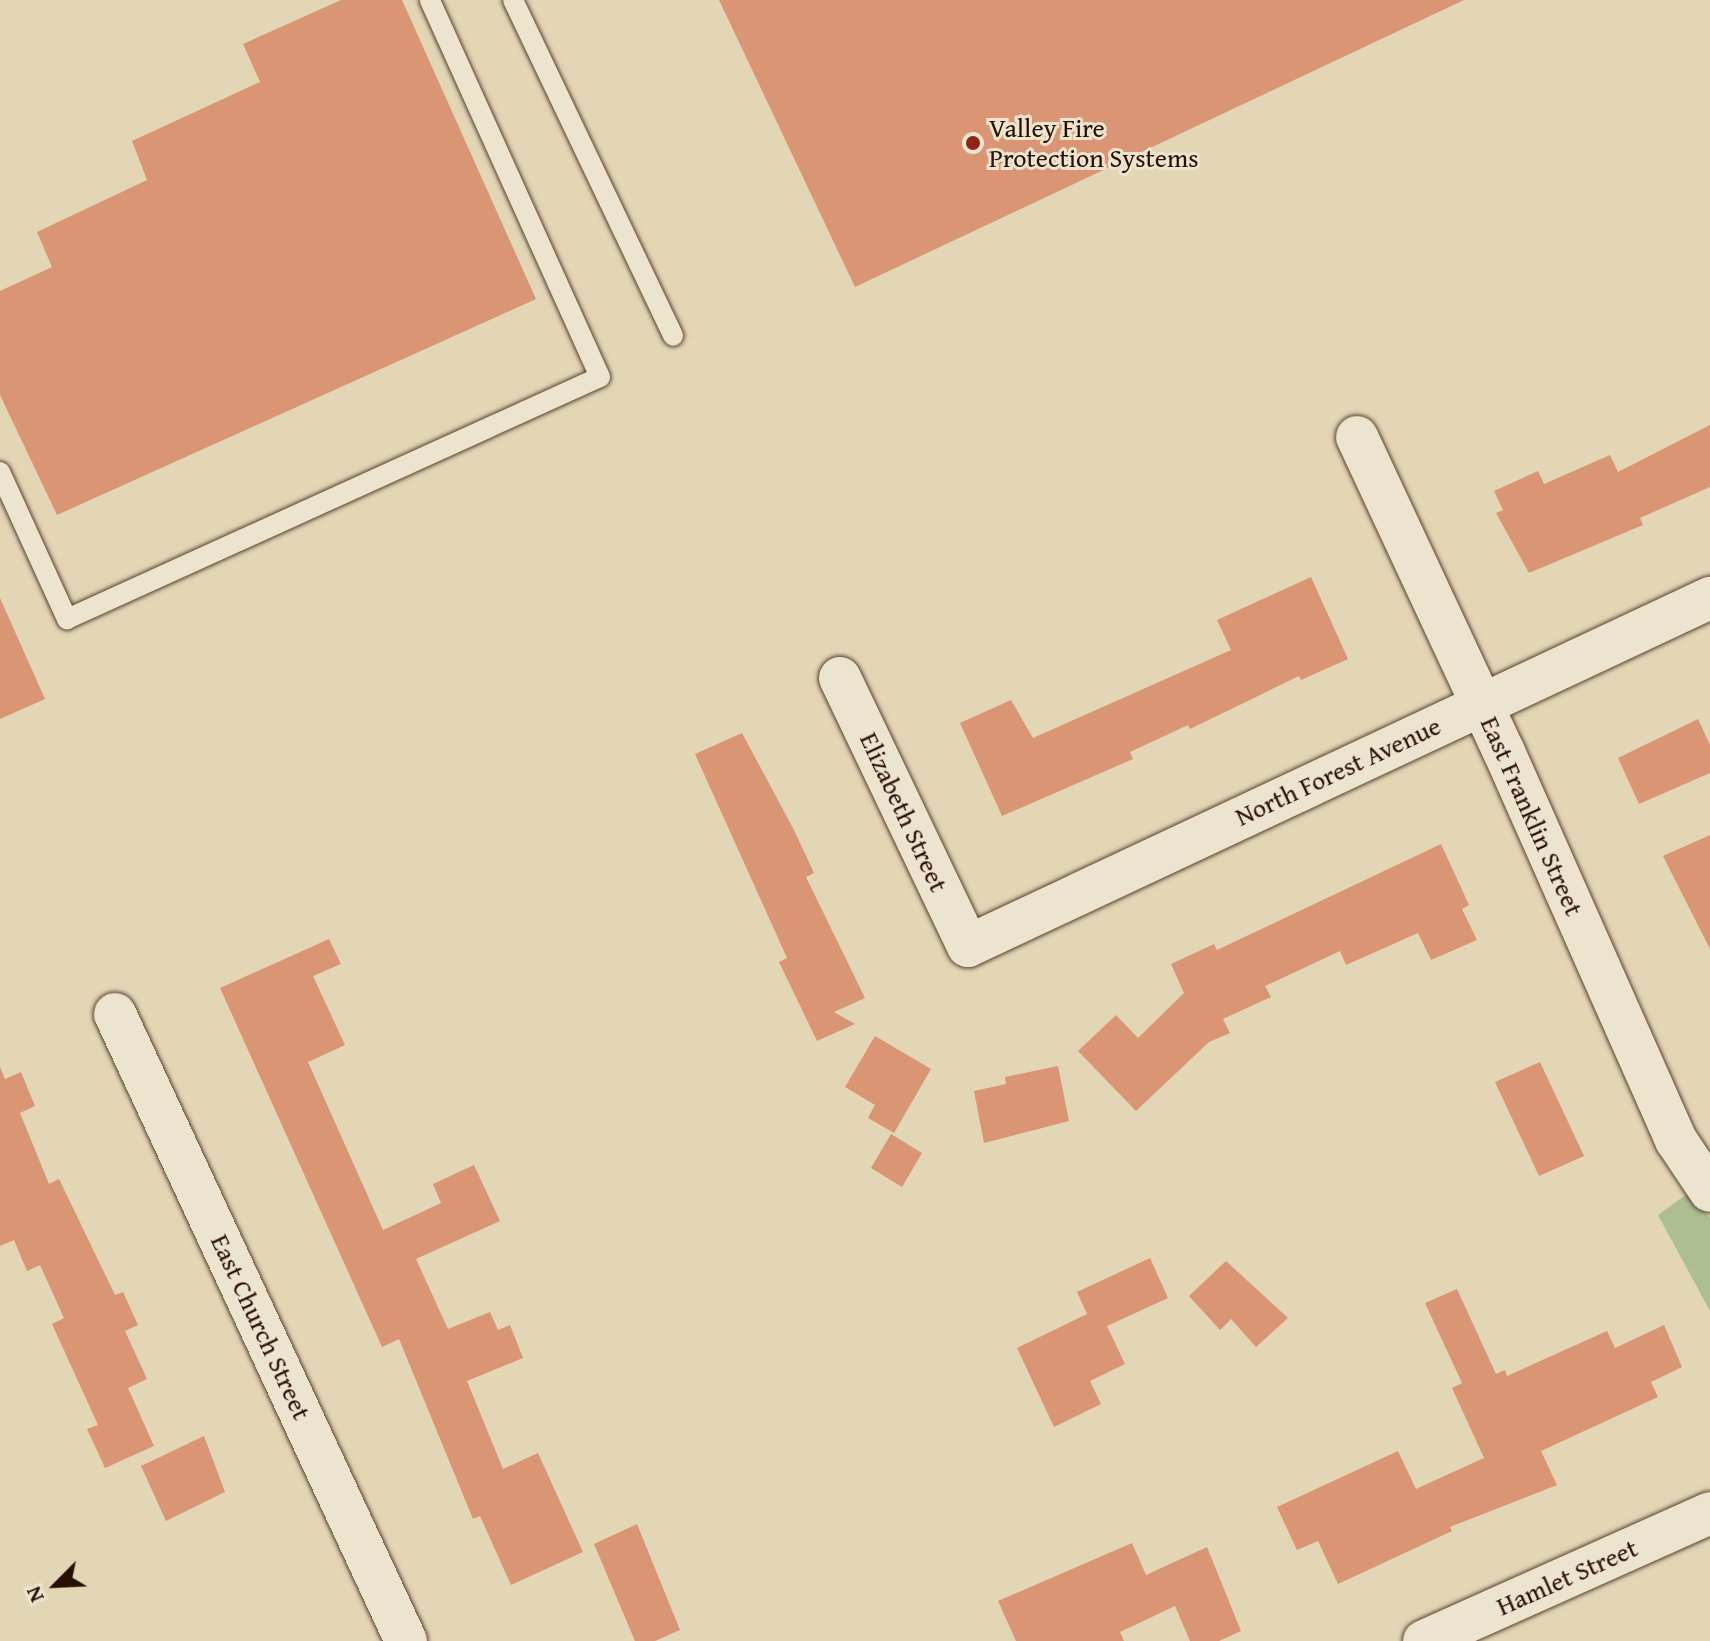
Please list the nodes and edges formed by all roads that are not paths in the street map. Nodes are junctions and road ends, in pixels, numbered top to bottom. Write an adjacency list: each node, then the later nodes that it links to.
1 (430, 0): 5 (lane)
2 (513, 0): 3 (lane)
3 (673, 336)
4 (1357, 437): 8 (street, East Franklin Street)
5 (0, 472)
6 (1710, 598): 8 (street, North Forest Avenue)
7 (840, 678): 9 (street, Elizabeth Street)
8 (1481, 704): 9 (street, North Forest Avenue); 11 (street, East Franklin Street)
9 (968, 946)
10 (115, 1014): 13 (street, East Church Street)
11 (1710, 1191)
12 (1710, 1513): 14 (street, Hamlet Street)
13 (406, 1641)
14 (1424, 1641)

